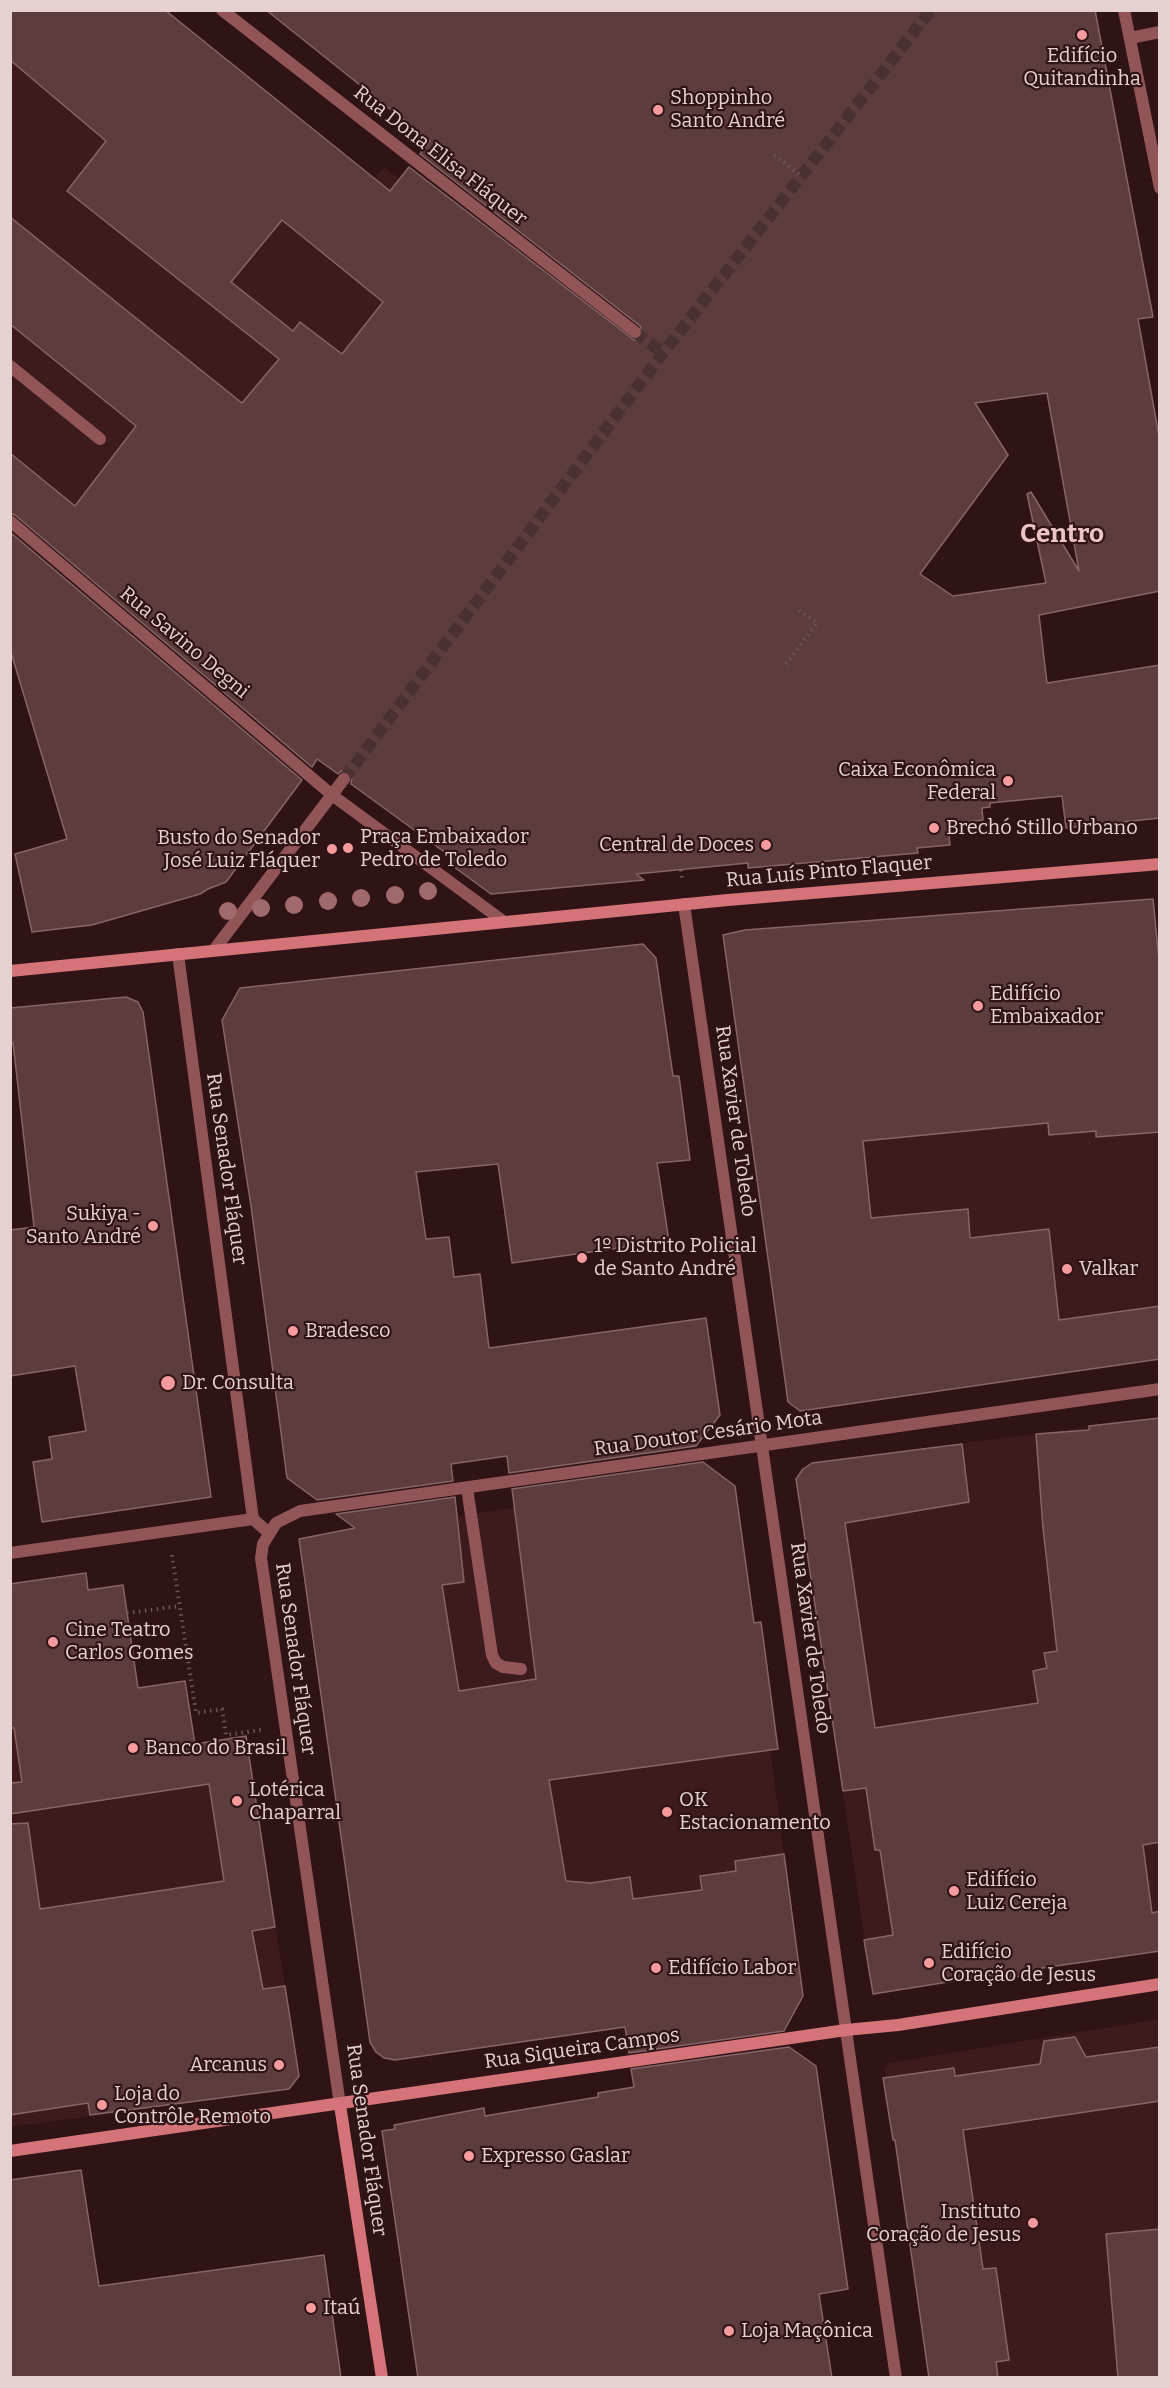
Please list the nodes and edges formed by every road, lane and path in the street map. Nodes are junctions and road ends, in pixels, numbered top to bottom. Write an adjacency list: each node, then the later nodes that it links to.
1 (222, 10): 8 (street, Rua Dona Elisa Fláquer)
2 (1124, 10): 4 (street)
3 (1160, 32): 4 (street)
4 (1130, 38): 7 (street)
5 (774, 155): 6 (path)
6 (802, 176)
7 (1160, 188)
8 (635, 332)
9 (10, 366): 10 (street)
10 (100, 439)
11 (10, 521): 15 (street, Rua Savino Degni)
12 (799, 610): 13 (path)
13 (786, 664)
14 (344, 779): 15 (street)
15 (332, 795): 18 (street); 19 (street)
16 (1160, 864): 17 (main road, Rua Luís Pinto Flaquer)
17 (684, 904): 18 (main road, Rua Luís Pinto Flaquer); 23 (street, Rua Xavier de Toledo)
18 (503, 921): 19 (main road)
19 (214, 950): 20 (main road)
20 (178, 954): 21 (main road); 25 (street, Rua Senador Fláquer)
21 (10, 971)
22 (1160, 1389): 23 (street, Rua Doutor Cesário Mota)
23 (762, 1445): 24 (street, Rua Doutor Cesário Mota); 34 (street, Rua Xavier de Toledo)
24 (467, 1488): 27 (street, Rua Doutor Cesário Mota); 31 (street)
25 (253, 1518): 26 (street); 27 (street)
26 (168, 1530): 28 (street); 29 (path)
27 (269, 1533): 32 (street, Rua Senador Fláquer)
28 (10, 1553)
29 (180, 1606): 30 (path); 32 (path)
30 (128, 1613)
31 (521, 1669)
32 (285, 1726): 35 (street, Rua Senador Fláquer)
33 (1160, 1984): 34 (main road, Rua Siqueira Campos)
34 (846, 2030): 35 (main road, Rua Siqueira Campos); 38 (street, Rua Xavier de Toledo)
35 (340, 2104): 36 (main road, Rua Siqueira Campos); 37 (main road, Rua Senador Fláquer)
36 (10, 2151)
37 (382, 2378)
38 (896, 2378)

